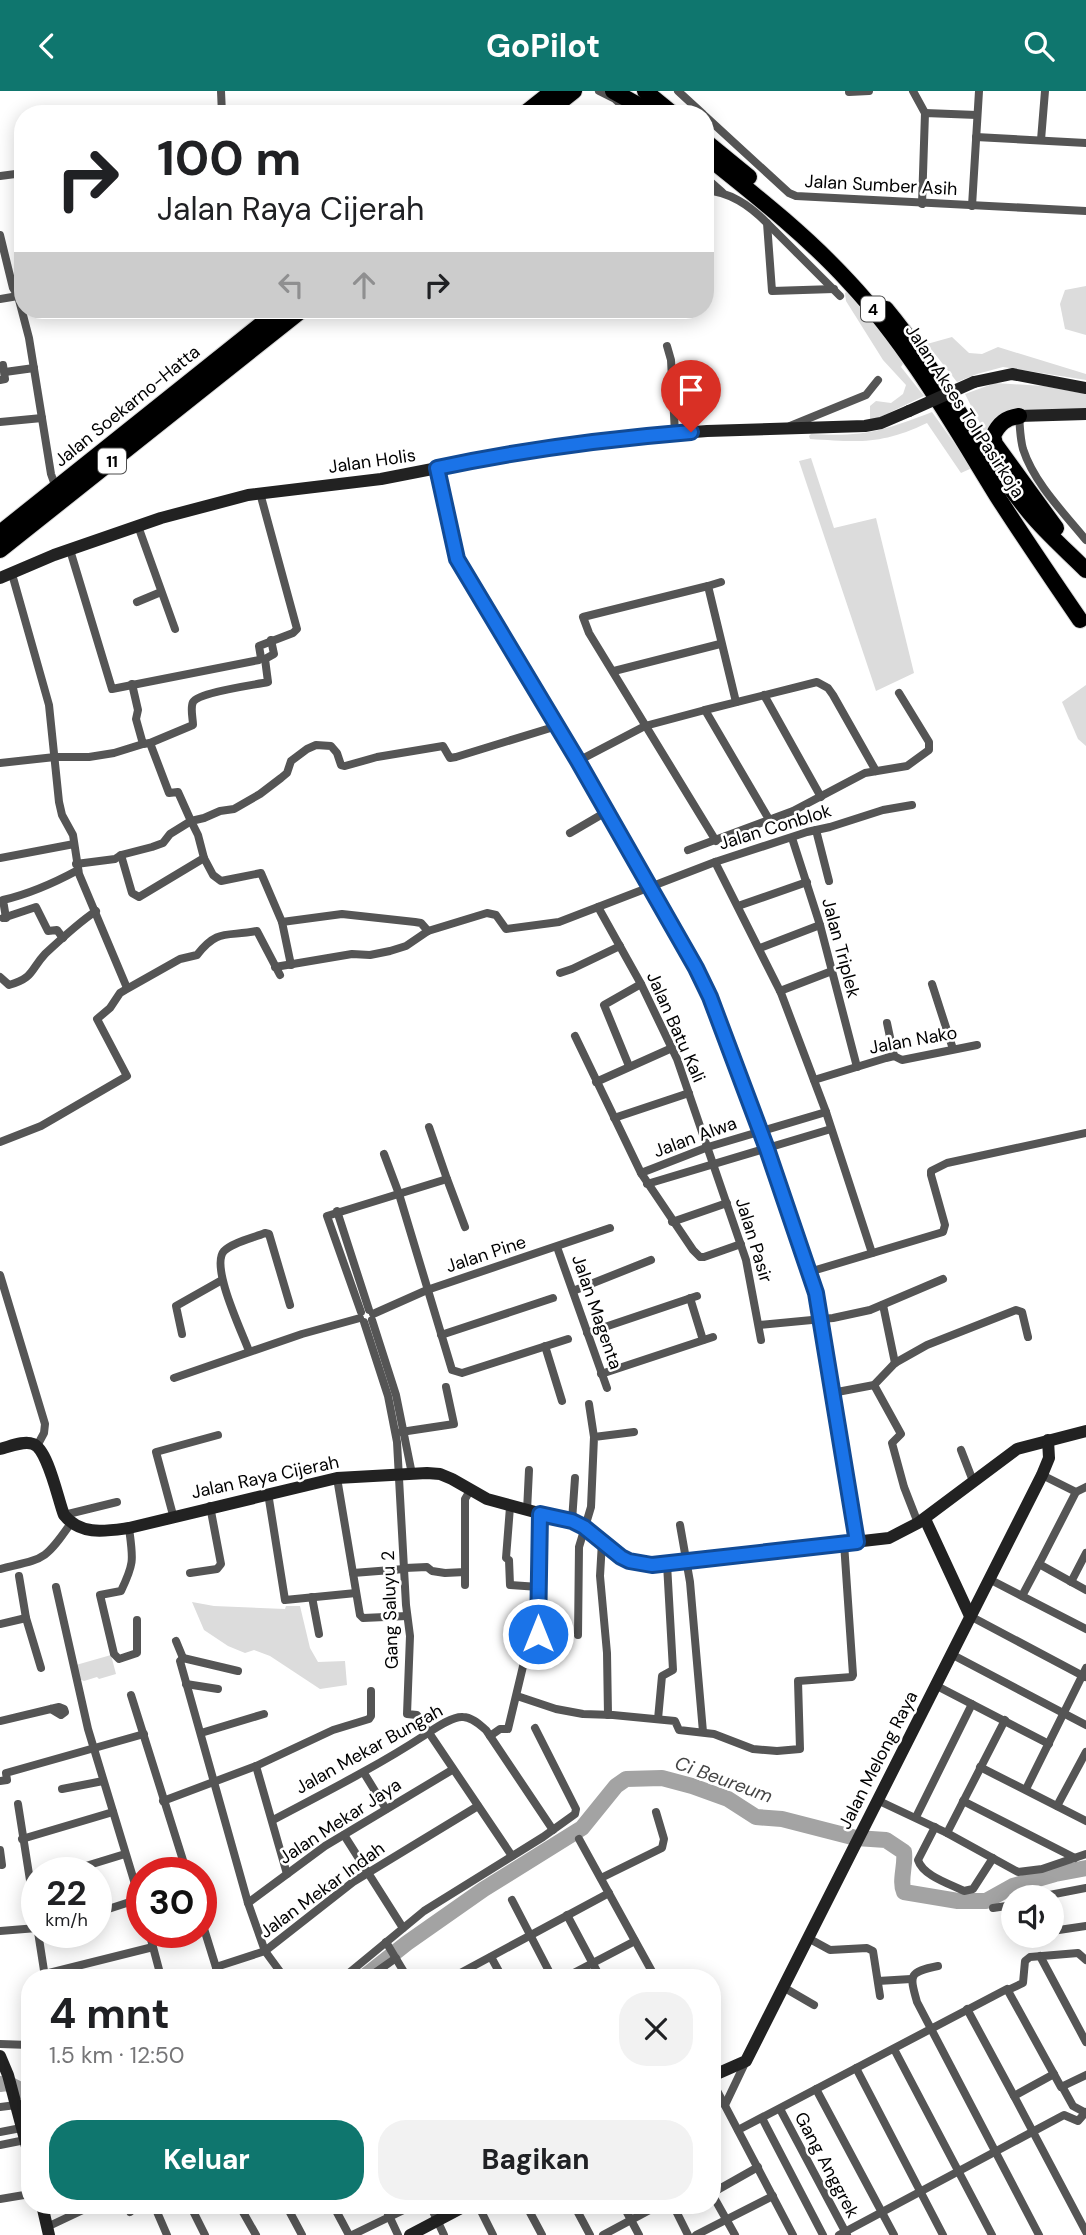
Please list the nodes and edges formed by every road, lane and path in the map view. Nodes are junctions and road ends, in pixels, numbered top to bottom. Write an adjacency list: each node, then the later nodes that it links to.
1 (599, 91): 13 (street)
2 (613, 91): 14 (highway)
3 (625, 91): 15 (highway)
4 (645, 91): 16 (highway)
5 (678, 91): 17 (street, Jalan Sumber Asih)
6 (869, 91): 10 (street)
7 (913, 91): 18 (street)
8 (979, 91): 19 (street)
9 (1045, 91): 22 (street)
10 (849, 92)
11 (566, 93): 12 (highway)
12 (542, 105)
13 (621, 105)
14 (638, 105)
15 (642, 105)
16 (662, 105)
17 (693, 105)
18 (925, 113): 19 (street); 29 (street)
19 (977, 115): 21 (street)
20 (714, 124): 29 (street, Jalan Sumber Asih)
21 (976, 138): 22 (street); 30 (street)
22 (1041, 140): 23 (street)
23 (1086, 143)
24 (714, 148): 59 (highway, Jalan Akses Tol Pasirkoja / 4)
25 (714, 162): 65 (highway, Jalan Akses Tol Pasirkoja / 4)
26 (714, 185): 28 (street)
27 (714, 191): 28 (street)
28 (722, 192): 32 (street)
29 (922, 204): 30 (street, Jalan Sumber Asih)
30 (972, 206): 31 (street, Jalan Sumber Asih)
31 (1086, 211)
32 (767, 223): 32 (street)
33 (0, 235): 34 (street)
34 (14, 290)
35 (24, 319): 40 (street)
36 (269, 319): 39 (highway, Jalan Soekarno-Hatta / 11)
37 (289, 319): 39 (highway, Jalan Soekarno-Hatta / 11)
38 (667, 346): 49 (street)
39 (219, 366): 50 (highway, Jalan Soekarno-Hatta / 11)
40 (34, 368): 41 (street); 46 (street)
41 (3, 373)
42 (878, 380): 48 (street)
43 (1086, 388): 48 (street, Jalan Holis, bridge)
44 (1086, 414): 45 (street)
45 (1019, 416): 56 (street); 59 (highway)
46 (42, 418): 47 (street); 52 (street)
47 (0, 422)
48 (785, 430): 49 (street, Jalan Holis)
49 (676, 433): 51 (street, Jalan Holis)
50 (98, 463): 52 (highway, Jalan Soekarno-Hatta / 11); 57 (highway, Jalan Soekarno-Hatta / 11)
51 (437, 468): 53 (street, Jalan Holis); 76 (street)
52 (57, 488): 55 (highway, Jalan Soekarno-Hatta / 11)
53 (260, 493): 54 (street, Jalan Holis); 67 (street)
54 (138, 526): 58 (street, Jalan Holis); 63 (street)
55 (0, 533)
56 (1086, 540)
57 (0, 550)
58 (70, 550): 60 (street, Jalan Holis); 71 (street)
59 (1086, 570)
60 (6, 576): 79 (street)
61 (722, 583): 62 (street)
62 (708, 586): 68 (street); 70 (street)
63 (161, 592): 64 (street); 66 (street)
64 (137, 601)
65 (1080, 620)
66 (175, 629)
67 (271, 640): 69 (street); 69 (street)
68 (720, 644): 70 (street); 74 (street)
69 (263, 659): 71 (street); 78 (street)
70 (614, 671): 77 (street)
71 (132, 684): 78 (street)
72 (899, 692): 82 (street)
73 (764, 695): 74 (street); 82 (street); 83 (street)
74 (736, 702): 75 (street)
75 (705, 710): 77 (street); 87 (street)
76 (557, 726): 80 (street); 86 (street)
77 (645, 726): 80 (street); 91 (street)
78 (146, 743): 79 (street); 86 (street)
79 (55, 757): 81 (street); 92 (street)
80 (578, 761): 85 (street)
81 (0, 763)
82 (876, 771): 83 (street)
83 (821, 797): 87 (street)
84 (912, 805): 88 (street, Jalan Conblok)
85 (607, 812): 89 (street); 101 (street)
86 (191, 821): 94 (street); 96 (street)
87 (770, 821): 91 (street)
88 (816, 830): 90 (street, Jalan Conblok); 99 (street)
89 (570, 833)
90 (792, 838): 97 (street, Jalan Conblok); 100 (street, Jalan Triplek)
91 (716, 841): 93 (street)
92 (74, 844): 95 (street); 98 (street)
93 (688, 850)
94 (121, 855): 96 (street); 98 (street)
95 (0, 858)
96 (204, 858): 106 (street)
97 (715, 862): 101 (street, Jalan Conblok); 102 (street)
98 (77, 867): 104 (street); 105 (street)
99 (829, 881)
100 (807, 882): 102 (street); 107 (street, Jalan Triplek)
101 (650, 887): 103 (street, Jalan Conblok); 135 (street)
102 (738, 906): 111 (street)
103 (597, 907): 108 (street, Jalan Conblok); 110 (street, Jalan Batu Kali)
104 (96, 911): 109 (street); 118 (street)
105 (3, 918): 109 (street)
106 (282, 922): 108 (street); 112 (street)
107 (820, 925): 111 (street); 113 (street, Jalan Triplek)
108 (428, 931): 112 (street)
109 (63, 938): 115 (street)
110 (620, 946): 114 (street); 116 (street, Jalan Batu Kali)
111 (760, 948): 119 (street)
112 (291, 965): 118 (street)
113 (832, 971): 119 (street); 127 (street, Jalan Triplek)
114 (560, 973)
115 (0, 977)
116 (641, 984): 123 (street, Jalan Batu Kali); 126 (street)
117 (932, 984): 124 (street)
118 (127, 988): 137 (street)
119 (780, 991): 128 (street)
120 (887, 1023): 125 (street)
121 (575, 1036): 129 (street)
122 (976, 1045): 124 (street, Jalan Nako)
123 (672, 1048): 126 (street); 130 (street, Jalan Batu Kali)
124 (953, 1049): 125 (street, Jalan Nako)
125 (894, 1056): 127 (street, Jalan Nako)
126 (629, 1066): 129 (street)
127 (857, 1067): 128 (street, Jalan Nako)
128 (814, 1080): 131 (street)
129 (596, 1082): 132 (street)
130 (689, 1093): 132 (street); 138 (street, Jalan Batu Kali)
131 (826, 1112): 134 (street); 135 (street, Jalan Alwa)
132 (614, 1118): 142 (street)
133 (429, 1127): 143 (street)
134 (831, 1129): 139 (street, Jalan Alwa); 155 (street)
135 (760, 1131): 138 (street, Jalan Alwa); 139 (street)
136 (1086, 1133): 155 (street)
137 (0, 1142)
138 (708, 1147): 141 (street, Jalan Batu Kali); 142 (street, Jalan Alwa)
139 (767, 1149): 141 (street, Jalan Alwa); 157 (street)
140 (384, 1153): 145 (street)
141 (714, 1164): 144 (street, Jalan Alwa); 146 (street, Jalan Pasir)
142 (641, 1173): 144 (street)
143 (447, 1179): 145 (street); 149 (street)
144 (647, 1184): 148 (street)
145 (399, 1193): 147 (street); 161 (street)
146 (727, 1203): 148 (street); 152 (street, Jalan Pasir)
147 (337, 1211): 151 (street); 153 (street)
148 (673, 1222): 152 (street)
149 (466, 1227)
150 (610, 1228): 154 (street, Jalan Pine)
151 (346, 1242): 153 (street); 166 (street)
152 (741, 1244): 168 (street, Jalan Pasir)
153 (337, 1245): 166 (street)
154 (557, 1248): 161 (street, Jalan Pine); 162 (street, Jalan Magenta)
155 (872, 1253): 157 (street)
156 (651, 1260): 162 (street)
157 (809, 1272): 167 (street)
158 (0, 1275): 194 (street)
159 (943, 1279): 165 (street)
160 (222, 1280): 164 (street); 170 (street); 178 (street)
161 (427, 1290): 166 (street, Jalan Pine); 171 (street)
162 (573, 1291): 169 (street, Jalan Magenta)
163 (553, 1298): 171 (street)
164 (290, 1305)
165 (883, 1305): 167 (street); 179 (street)
166 (366, 1316): 178 (street, Jalan Pine); 190 (street, Gang Saluyu 2)
167 (822, 1319): 168 (street); 185 (street)
168 (760, 1325): 176 (street, Jalan Pasir)
169 (587, 1333): 175 (street); 180 (street, Jalan Magenta)
170 (182, 1334)
171 (441, 1335): 177 (street)
172 (713, 1337): 175 (street)
173 (1028, 1337): 179 (street)
174 (568, 1339): 177 (street)
175 (703, 1340): 180 (street)
176 (761, 1340)
177 (544, 1346): 186 (street)
178 (249, 1351): 181 (street, Jalan Pine)
179 (895, 1363): 182 (street)
180 (601, 1374): 184 (street, Jalan Magenta)
181 (174, 1378)
182 (874, 1385): 185 (street); 213 (street)
183 (446, 1387): 190 (street)
184 (607, 1388)
185 (832, 1393): 218 (street)
186 (562, 1401)
187 (589, 1404): 192 (street)
188 (1086, 1431): 193 (street, Jalan Raya Cijerah)
189 (634, 1432): 192 (street)
190 (400, 1433): 198 (street, Gang Saluyu 2)
191 (218, 1435): 211 (street)
192 (594, 1437): 214 (street)
193 (1048, 1440): 199 (street, Jalan Melong Raya); 202 (street, Jalan Raya Cijerah)
194 (37, 1446): 195 (street); 212 (street)
195 (0, 1449)
196 (961, 1450): 202 (street)
197 (529, 1470): 210 (street)
198 (406, 1474): 200 (street, Jalan Raya Cijerah); 204 (street, Jalan Raya Cijerah); 223 (street, Gang Saluyu 2)
199 (1042, 1475): 205 (street); 229 (street, Jalan Melong Raya)
200 (337, 1478): 206 (street, Jalan Raya Cijerah); 227 (street)
201 (575, 1478): 214 (street)
202 (973, 1481): 213 (street, Jalan Raya Cijerah)
203 (1086, 1487): 205 (street)
204 (471, 1489): 209 (street, Jalan Raya Cijerah); 225 (street)
205 (1076, 1492): 222 (street)
206 (268, 1493): 208 (street, Jalan Raya Cijerah); 237 (street)
207 (117, 1502): 212 (street)
208 (210, 1506): 211 (street, Jalan Raya Cijerah); 226 (street)
209 (510, 1507): 210 (street, Jalan Raya Cijerah); 233 (street)
210 (533, 1513): 214 (street, Jalan Raya Cijerah); 233 (street)
211 (173, 1515): 216 (street, Jalan Raya Cijerah)
212 (68, 1519): 216 (street, Jalan Raya Cijerah); 224 (street)
213 (921, 1521): 218 (street, Jalan Raya Cijerah); 239 (street)
214 (578, 1524): 217 (street, Jalan Raya Cijerah); 245 (street)
215 (680, 1525): 220 (street)
216 (129, 1528): 241 (street)
217 (602, 1542): 221 (street, Jalan Raya Cijerah); 262 (street)
218 (850, 1543): 220 (street, Jalan Raya Cijerah); 269 (street)
219 (1086, 1553): 230 (street)
220 (685, 1562): 221 (street, Jalan Raya Cijerah); 269 (street)
221 (667, 1564): 263 (street)
222 (1039, 1564): 230 (street); 236 (street)
223 (405, 1568): 225 (street); 227 (street); 238 (street, Gang Saluyu 2)
224 (0, 1569)
225 (465, 1572): 231 (street)
226 (190, 1573)
227 (353, 1573): 235 (street)
228 (19, 1576): 240 (street)
229 (989, 1579): 236 (street); 239 (street, Jalan Melong Raya)
230 (1071, 1582): 234 (street)
231 (465, 1585)
232 (56, 1587): 274 (street)
233 (539, 1587): 257 (street)
234 (1086, 1590)
235 (356, 1593): 237 (street); 238 (street)
236 (1022, 1596): 243 (street)
237 (312, 1597): 244 (street)
238 (407, 1616): 268 (street, Gang Saluyu 2)
239 (970, 1616): 247 (street, Jalan Melong Raya); 251 (street)
240 (26, 1618): 242 (street); 249 (street)
241 (137, 1620)
242 (0, 1624)
243 (1086, 1629)
244 (319, 1634)
245 (578, 1635)
246 (176, 1641): 248 (street)
247 (951, 1654): 253 (street, Jalan Melong Raya); 260 (street)
248 (183, 1658): 250 (street); 252 (street)
249 (41, 1668)
250 (238, 1671)
251 (1085, 1674): 260 (street)
252 (186, 1685): 254 (street); 270 (street)
253 (935, 1685): 258 (street); 285 (street, Jalan Melong Raya)
254 (218, 1689)
255 (371, 1691): 276 (street)
256 (131, 1695): 271 (street)
257 (517, 1696): 262 (street); 272 (street)
258 (972, 1704): 264 (street); 294 (street)
259 (51, 1709): 265 (street)
260 (1063, 1713): 266 (street); 273 (street)
261 (264, 1714): 270 (street)
262 (608, 1715): 263 (street)
263 (658, 1719): 269 (street)
264 (1004, 1720): 273 (street); 277 (street)
265 (0, 1721)
266 (1086, 1725)
267 (534, 1728): 298 (street)
268 (429, 1732): 272 (street, Jalan Mekar Bungah); 278 (street); 279 (street, Jalan Mekar Bungah)
269 (703, 1732)
270 (201, 1733): 282 (street)
271 (144, 1734): 274 (street); 286 (street)
272 (490, 1736): 298 (street, Jalan Mekar Bungah)
273 (1049, 1744): 284 (street)
274 (94, 1749): 280 (street); 281 (street)
275 (1086, 1752): 290 (street)
276 (256, 1766): 282 (street); 295 (street)
277 (981, 1767): 284 (street); 287 (street)
278 (452, 1769): 289 (street); 291 (street, Jalan Mekar Jaya)
279 (364, 1773): 291 (street); 295 (street, Jalan Mekar Bungah)
280 (0, 1781)
281 (103, 1781): 283 (street); 292 (street)
282 (214, 1781): 286 (street); 321 (street)
283 (62, 1789)
284 (1026, 1789): 290 (street)
285 (877, 1800): 294 (street); 331 (street, Jalan Melong Raya)
286 (163, 1801): 309 (street)
287 (963, 1801): 299 (street); 310 (street)
288 (18, 1804): 301 (street)
289 (478, 1805): 306 (street); 314 (street, Jalan Mekar Indah)
290 (1057, 1806): 296 (street)
291 (386, 1809): 300 (street, Jalan Mekar Jaya)
292 (113, 1812): 301 (street); 304 (street)
293 (656, 1812): 316 (street)
294 (916, 1817): 297 (street)
295 (273, 1820): 315 (street)
296 (1086, 1821)
297 (935, 1827): 299 (street); 312 (street)
298 (553, 1830): 306 (street)
299 (947, 1833): 312 (street)
300 (344, 1835): 314 (street); 315 (street, Jalan Mekar Jaya)
301 (22, 1839): 307 (street)
302 (579, 1839): 316 (street)
303 (0, 1850): 313 (street)
304 (125, 1854): 308 (street); 311 (street)
305 (1086, 1854): 310 (street)
306 (512, 1856): 326 (street)
307 (27, 1857)
308 (126, 1857)
309 (182, 1857)
310 (1075, 1857): 312 (street)
311 (112, 1858)
312 (993, 1858)
313 (2, 1865)
314 (370, 1873): 326 (street); 338 (street, Jalan Mekar Indah)
315 (287, 1874): 321 (street, Jalan Mekar Jaya)
316 (601, 1878): 319 (street)
317 (1086, 1888): 318 (street)
318 (1064, 1892)
319 (609, 1893): 324 (street); 332 (street)
320 (512, 1900): 330 (street)
321 (248, 1903): 338 (street)
322 (1001, 1907): 323 (street)
323 (993, 1909)
324 (566, 1915): 330 (street); 343 (street)
325 (1086, 1926): 328 (street)
326 (403, 1928): 333 (street)
327 (21, 1929): 329 (street)
328 (1064, 1929)
329 (0, 1931)
330 (531, 1934): 341 (street); 355 (street)
331 (808, 1938): 360 (street); 361 (street, Jalan Melong Raya)
332 (635, 1941): 343 (street); 358 (street)
333 (388, 1944): 340 (street); 350 (street)
334 (40, 1948): 346 (street)
335 (149, 1948): 347 (street)
336 (153, 1948): 348 (street)
337 (210, 1948): 345 (street)
338 (265, 1951): 345 (street, Jalan Mekar Indah); 349 (street)
339 (1040, 1956): 342 (street); 362 (street); 367 (street)
340 (396, 1957): 351 (street); 352 (street)
341 (491, 1957): 353 (street); 354 (street)
342 (1086, 1960)
343 (593, 1963): 356 (street); 357 (street)
344 (938, 1966): 359 (street)
345 (216, 1968)
346 (44, 1969)
347 (71, 1969)
348 (159, 1969)
349 (278, 1969)
350 (355, 1969)
351 (380, 1969)
352 (403, 1969)
353 (469, 1969)
354 (498, 1969)
355 (548, 1969)
356 (581, 1969)
357 (596, 1969)
358 (651, 1969)
359 (911, 1979): 360 (street); 366 (street)
360 (878, 1981): 363 (street)
361 (783, 1987): 364 (street); 372 (street, Jalan Melong Raya)
362 (1008, 1990): 365 (street); 375 (street)
363 (880, 1996)
364 (814, 2005)
365 (967, 2009): 366 (street); 380 (street)
366 (930, 2029): 370 (street); 394 (street)
367 (1086, 2042)
368 (0, 2044): 369 (street)
369 (21, 2045)
370 (894, 2049): 373 (street); 396 (street)
371 (0, 2056): 381 (street)
372 (746, 2061): 374 (street); 382 (street)
373 (856, 2069): 378 (street); 398 (street)
374 (721, 2074)
375 (1054, 2074): 377 (street); 380 (street)
376 (1086, 2075): 377 (street)
377 (1063, 2088): 385 (street)
378 (816, 2089): 384 (street); 403 (street)
379 (721, 2097): 382 (street)
380 (1014, 2097): 389 (street)
381 (14, 2099): 383 (street); 387 (street)
382 (725, 2105): 388 (street)
383 (0, 2107)
384 (780, 2109): 386 (street); 426 (street, Gang Anggrek)
385 (1086, 2113): 389 (street)
386 (762, 2118): 388 (street); 444 (street)
387 (21, 2126)
388 (738, 2130): 395 (street)
389 (1033, 2130): 394 (street); 425 (street)
390 (0, 2131): 391 (street)
391 (21, 2134)
392 (21, 2135): 393 (street)
393 (0, 2145)
394 (995, 2151): 396 (street); 448 (street)
395 (758, 2167): 397 (street); 400 (street)
396 (959, 2172): 398 (street); 447 (street)
397 (721, 2189)
398 (919, 2192): 403 (street); 446 (street)
399 (21, 2196): 401 (street)
400 (773, 2196): 421 (street); 443 (street)
401 (0, 2199)
402 (721, 2210): 421 (street)
403 (882, 2212): 426 (street); 445 (street)
404 (75, 2214): 424 (street)
405 (158, 2214): 427 (street)
406 (194, 2214): 428 (street)
407 (244, 2214): 429 (street)
408 (291, 2214): 430 (street)
409 (339, 2214): 431 (street)
410 (388, 2214): 420 (street)
411 (396, 2214): 420 (street)
412 (434, 2214): 423 (street)
413 (450, 2214): 423 (street)
414 (482, 2214): 435 (street)
415 (531, 2214): 436 (street)
416 (579, 2214): 437 (street)
417 (628, 2214): 422 (street)
418 (642, 2214): 422 (street)
419 (678, 2214): 440 (street)
420 (390, 2217): 431 (street); 432 (street)
421 (726, 2219): 441 (street); 442 (street)
422 (631, 2220): 438 (street); 439 (street)
423 (437, 2221): 433 (street); 434 (street)
424 (48, 2231)
425 (1086, 2232)
426 (844, 2234)
427 (167, 2235)
428 (205, 2235)
429 (256, 2235)
430 (302, 2235)
431 (351, 2235)
432 (398, 2235)
433 (410, 2235)
434 (444, 2235)
435 (493, 2235)
436 (542, 2235)
437 (590, 2235)
438 (603, 2235)
439 (639, 2235)
440 (688, 2235)
441 (696, 2235)
442 (735, 2235)
443 (793, 2235)
444 (823, 2235)
445 (894, 2235)
446 (943, 2235)
447 (992, 2235)
448 (1039, 2235)

